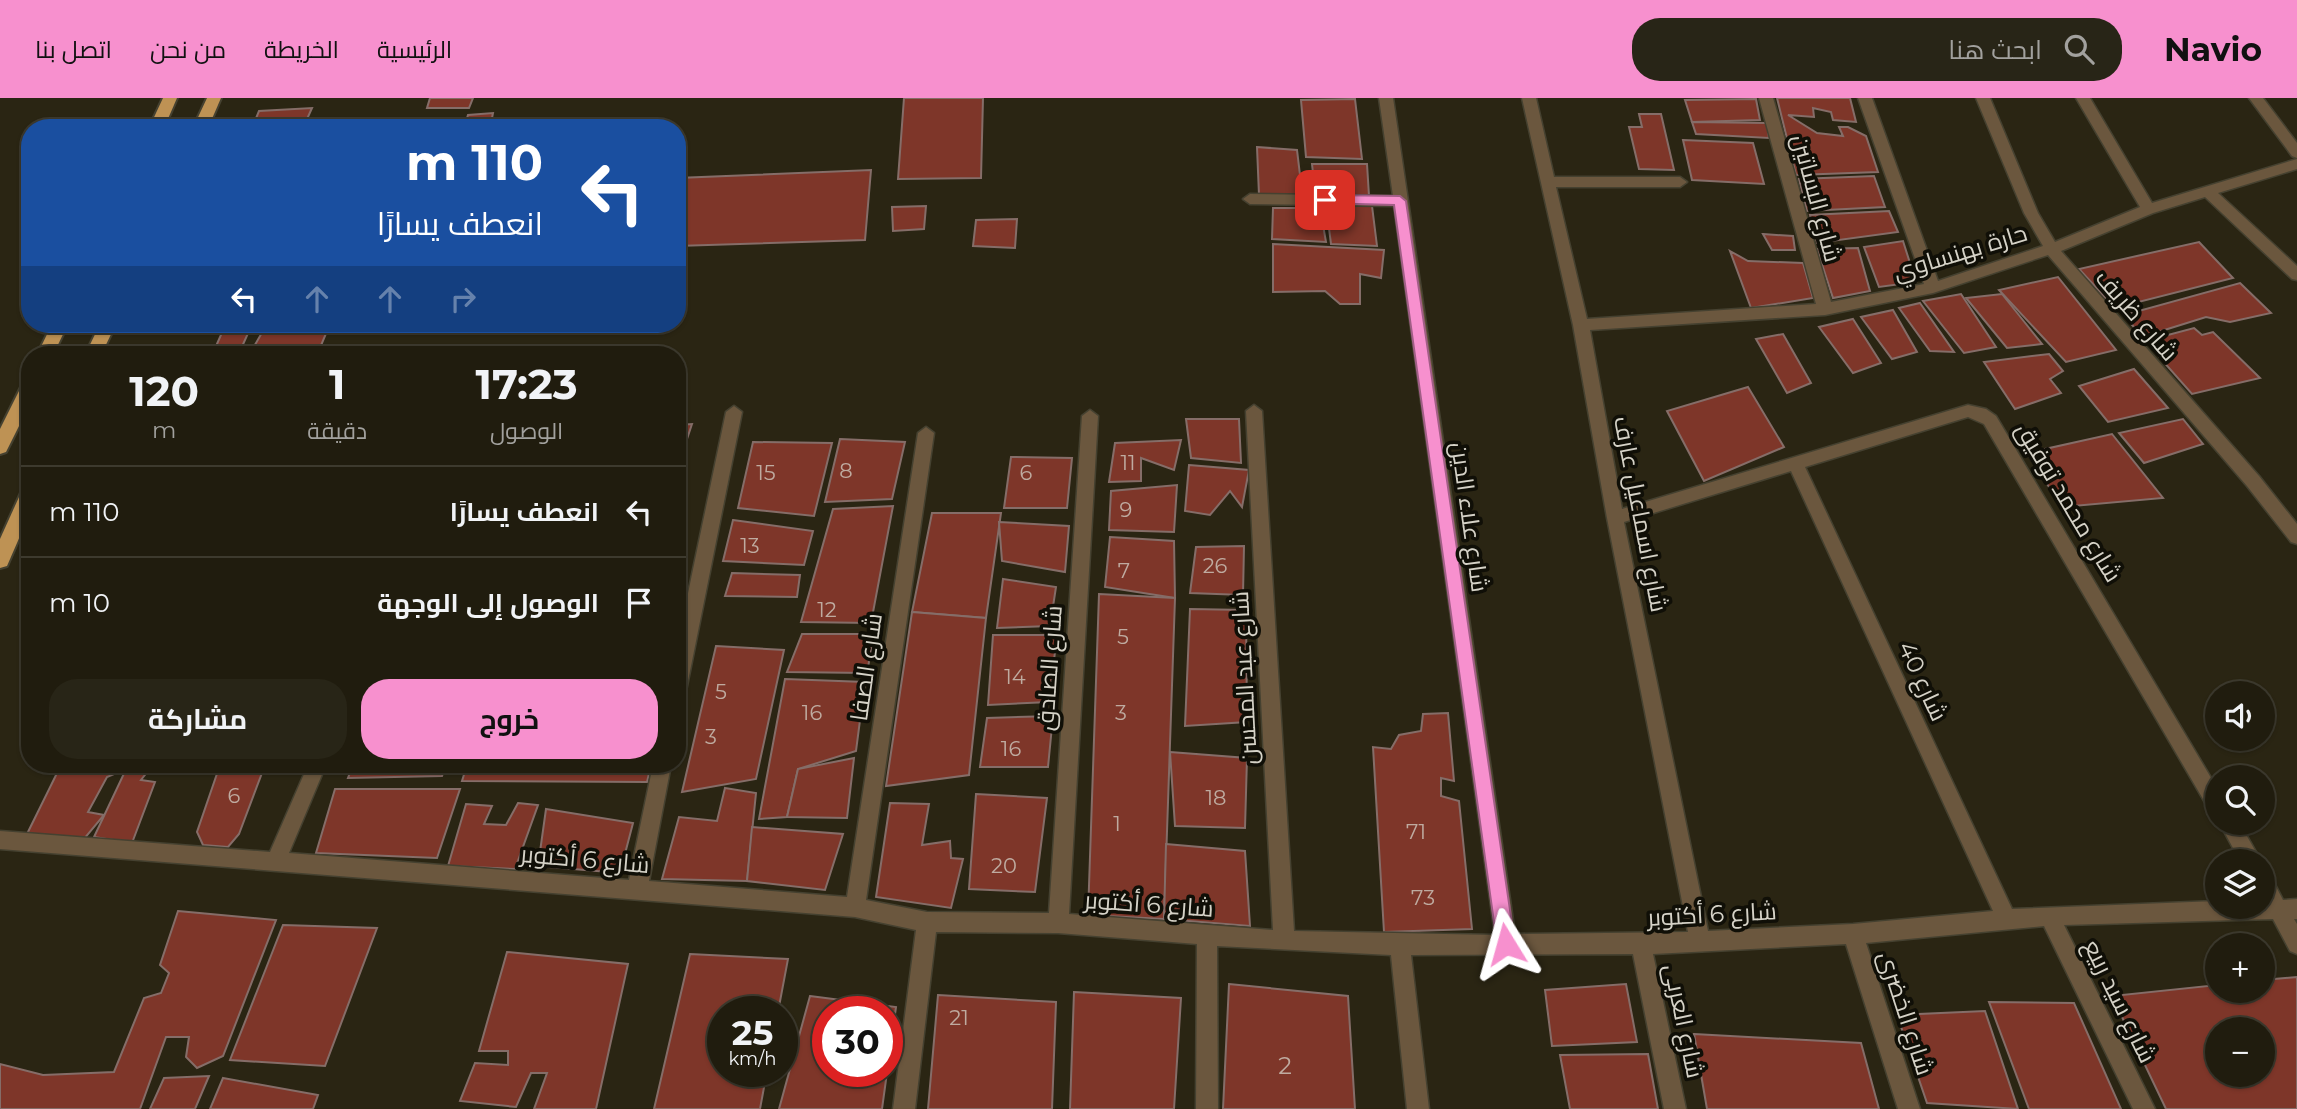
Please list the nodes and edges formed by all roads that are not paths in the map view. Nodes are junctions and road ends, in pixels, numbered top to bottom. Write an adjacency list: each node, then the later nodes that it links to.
1 (170, 98): 10 (highway)
2 (214, 98): 11 (highway)
3 (1386, 98): 18 (street, شارع علاء الدين)
4 (1529, 98): 14 (street, شارع اسماعيل عارف)
5 (1766, 98): 23 (street, شارع البساتين)
6 (1865, 98): 22 (street)
7 (1983, 98): 20 (street, شارع ظريف)
8 (2083, 98): 19 (street)
9 (2256, 98): 12 (street)
10 (160, 119)
11 (204, 119)
12 (2297, 153)
13 (2297, 164): 16 (street, حارة بهنساوي)
14 (1550, 182): 15 (street); 24 (street, شارع اسماعيل عارف)
15 (1680, 182)
16 (2207, 191): 19 (street, حارة بهنساوي); 21 (street)
17 (1250, 199): 18 (street)
18 (1400, 201): 54 (street, شارع علاء الدين)
19 (2148, 209): 20 (street, حارة بهنساوي)
20 (2051, 248): 22 (street, حارة بهنساوي); 34 (street, شارع ظريف)
21 (2297, 275)
22 (1933, 288): 23 (street, حارة بهنساوي)
23 (1825, 309): 24 (street, حارة بهنساوي)
24 (1581, 325): 33 (street, شارع اسماعيل عارف)
25 (21, 404): 30 (highway)
26 (1254, 411): 53 (street, شارع عبد المحسن)
27 (734, 412): 36 (street)
28 (1090, 416): 49 (street, شارع الصادق)
29 (926, 433): 44 (street, شارع الصفا)
30 (0, 447)
31 (1795, 463): 33 (street, شارع محمد توفيق); 39 (street, شارع محمد توفيق); 47 (street, شارع 40)
32 (21, 511): 35 (highway)
33 (1615, 518): 52 (street, شارع اسماعيل عارف)
34 (2297, 537)
35 (0, 559)
36 (686, 647)
37 (314, 773): 41 (street)
38 (660, 773): 42 (street)
39 (2205, 784)
40 (0, 840): 41 (street, شارع 6 أكتوبر)
41 (276, 861): 42 (street, شارع 6 أكتوبر)
42 (637, 890): 44 (street, شارع 6 أكتوبر)
43 (2275, 895): 45 (street)
44 (855, 907): 48 (street, شارع 6 أكتوبر)
45 (2289, 910): 46 (street, شارع 6 أكتوبر); 56 (street)
46 (2049, 916): 47 (street, شارع 6 أكتوبر); 63 (street, شارع سيد ربيع)
47 (2007, 920): 51 (street, شارع 6 أكتوبر)
48 (927, 922): 49 (street, شارع 6 أكتوبر); 58 (street)
49 (1058, 923): 50 (street, شارع 6 أكتوبر)
50 (1207, 934): 53 (street, شارع 6 أكتوبر); 59 (street)
51 (1853, 934): 52 (street, شارع 6 أكتوبر); 62 (street, شارع الخضرى)
52 (1700, 940): 55 (street, شارع 6 أكتوبر)
53 (1284, 941): 57 (street, شارع 6 أكتوبر)
54 (1506, 944): 55 (street, شارع 6 أكتوبر); 57 (street, شارع 6 أكتوبر)
55 (1641, 944): 61 (street, شارع العربى)
56 (2297, 944)
57 (1400, 945): 60 (street)
58 (904, 1109)
59 (1207, 1109)
60 (1418, 1109)
61 (1675, 1109)
62 (1909, 1109)
63 (2144, 1109)

